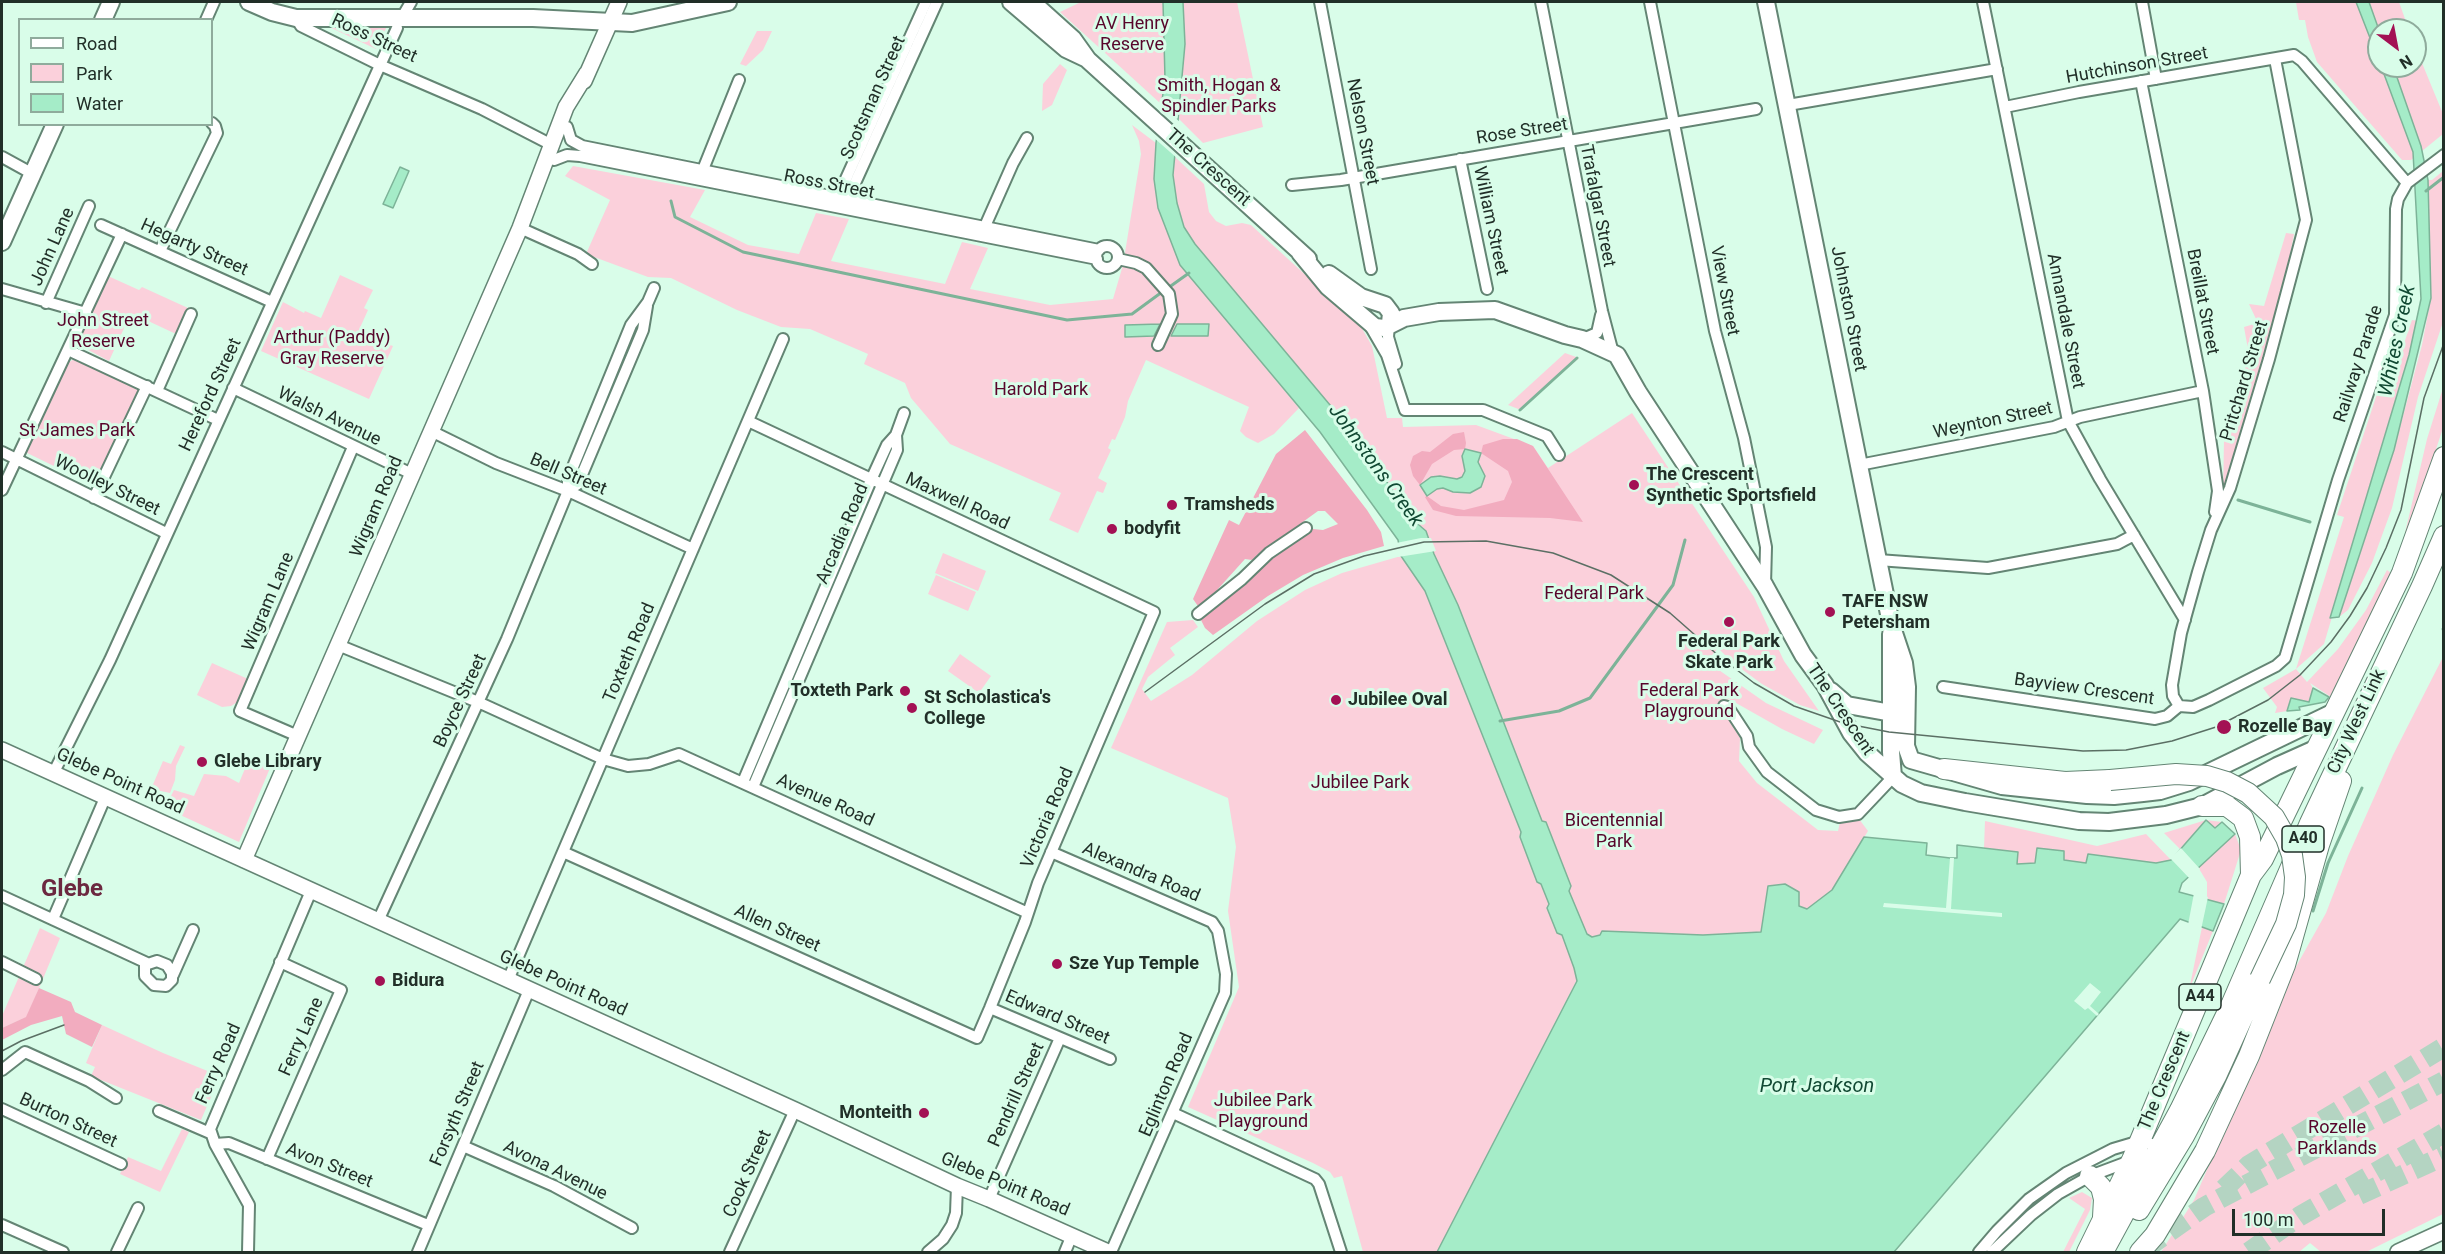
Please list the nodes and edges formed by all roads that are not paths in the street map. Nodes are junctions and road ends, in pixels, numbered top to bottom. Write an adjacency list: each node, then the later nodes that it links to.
1 (111, 2): 18 (main road)
2 (214, 2): 19 (street)
3 (249, 2): 17 (main road, Ross Street)
4 (411, 2): 22 (street, Hereford Street)
5 (619, 2): 21 (street, Wigram Road)
6 (728, 2): 21 (main road)
7 (937, 2): 50 (street, Scotsman Street)
8 (1011, 2): 24 (main road, The Crescent)
9 (1032, 2): 24 (main road, The Crescent)
10 (1320, 2): 47 (street, Nelson Street)
11 (1542, 2): 39 (street, Trafalgar Street)
12 (1650, 2): 34 (street, View Street)
13 (1766, 2): 31 (main road, Johnston Street)
14 (1983, 2): 26 (street, Annandale Street)
15 (2142, 2): 28 (street)
16 (925, 3): 50 (street, Scotsman Street)
17 (274, 7): 20 (main road, Ross Street)
18 (104, 18)
19 (207, 18)
20 (296, 18): 22 (main road); 25 (street, Ross Street)
21 (610, 22): 22 (main road); 27 (street, Wigram Road)
22 (399, 23): 25 (street, Hereford Street)
23 (2275, 59): 28 (street, Hutchinson Street); 48 (street); 105 (street, Pritchard Street)
24 (1088, 60): 58 (main road, The Crescent)
25 (380, 65): 40 (street, Ross Street); 66 (street, Hereford Street)
26 (1997, 69): 31 (street); 32 (street, Annandale Street)
27 (587, 73): 37 (street, Wigram Road); 40 (street, Wigram Road)
28 (2156, 79): 30 (street, Hutchinson Street)
29 (739, 80): 46 (street)
30 (2141, 81): 32 (street, Hutchinson Street); 84 (street, Breillat Street)
31 (1788, 105): 97 (main road, Johnston Street)
32 (2004, 107): 89 (street, Annandale Street)
33 (1756, 109): 34 (street, Rose Street)
34 (1674, 123): 39 (street, Rose Street); 111 (street, View Street)
35 (213, 124): 57 (street)
36 (54, 126): 45 (main road)
37 (567, 127): 44 (street, Wigram Road); 46 (street, Ross Street)
38 (1027, 138): 54 (street)
39 (1568, 141): 43 (street, Rose Street); 70 (street, Trafalgar Street)
40 (550, 144): 44 (street, Wigram Road)
41 (2444, 155): 48 (street)
42 (2, 157): 45 (street)
43 (1460, 159): 47 (street, Rose Street); 65 (street, William Street)
44 (549, 164): 46 (street, Ross Street); 53 (street, Wigram Road)
45 (33, 174): 56 (main road)
46 (701, 175): 50 (street, Ross Street)
47 (1354, 177): 49 (street, Rose Street); 62 (street, Nelson Street)
48 (2410, 181): 119 (street, Railway Parade)
49 (1292, 185)
50 (841, 203): 54 (street, Ross Street)
51 (89, 206): 67 (street, John Lane)
52 (101, 225): 55 (street, Hegarty Street)
53 (520, 228): 61 (street); 90 (street, Wigram Road)
54 (983, 231): 59 (street, Ross Street)
55 (122, 234): 57 (street, Hegarty Street); 71 (street)
56 (2, 242)
57 (160, 251): 66 (street, Hegarty Street)
58 (1300, 253): 68 (main road, The Crescent); 73 (main road, The Crescent)
59 (1098, 255): 60 (street, Ross Street); 60 (street, Ross Street)
60 (1118, 259): 78 (street)
61 (592, 264)
62 (1371, 270)
63 (654, 288): 102 (street, Boyce Street)
64 (2, 289): 67 (street)
65 (1487, 289)
66 (272, 302): 82 (street, Hereford Street)
67 (46, 303): 71 (street)
68 (1379, 303): 69 (main road, The Crescent); 73 (main road); 74 (main road)
69 (1439, 312): 74 (main road, The Crescent); 75 (main road, The Crescent)
70 (1602, 312): 77 (street); 80 (street, Trafalgar Street)
71 (86, 313): 79 (street)
72 (191, 314): 83 (street)
73 (1368, 322): 74 (main road); 81 (street)
74 (1390, 324): 81 (street)
75 (1565, 335): 77 (main road, The Crescent); 85 (main road, The Crescent)
76 (783, 339): 88 (street, Toxteth Road)
77 (1582, 339): 80 (main road, The Crescent)
78 (1158, 345)
79 (68, 350): 83 (street); 96 (street)
80 (1613, 353): 85 (main road, The Crescent)
81 (1395, 379): 94 (street)
82 (233, 388): 87 (street, Hereford Street); 92 (street, Walsh Avenue)
83 (152, 389): 87 (street); 103 (street)
84 (2203, 391): 89 (street, Weynton Street); 105 (street, Breillat Street)
85 (1638, 392): 111 (main road, The Crescent)
86 (904, 413): 91 (street, Arcadia Road)
87 (218, 420): 106 (street, Hereford Street)
88 (748, 421): 99 (street, Maxwell Road); 109 (street, Toxteth Road)
89 (2068, 422): 97 (street, Weynton Street); 107 (street, Annandale Street)
90 (431, 431): 98 (street, Wigram Road); 102 (street, Bell Street)
91 (896, 435): 99 (street, Arcadia Road); 100 (street, Arcadia Road)
92 (354, 447): 98 (street, Walsh Avenue); 130 (street, Wigram Lane)
93 (2, 452): 96 (street, Woolley Street)
94 (1559, 455)
95 (2444, 457): 127 (highway, City West Link / A44)
96 (17, 459): 101 (street); 103 (street, Woolley Street)
97 (1859, 465): 110 (main road, Johnston Street)
98 (412, 474): 117 (street, Wigram Road)
99 (871, 480): 100 (street, Maxwell Road); 116 (street, Arcadia Road)
100 (882, 485): 112 (street, Maxwell Road); 118 (street, Arcadia Road)
101 (2, 490)
102 (568, 491): 109 (street, Bell Street); 122 (street, Boyce Street)
103 (94, 498): 106 (street, Woolley Street)
104 (1305, 528): 113 (street)
105 (2211, 530): 114 (street, Pritchard Street)
106 (166, 533): 136 (street, Hereford Street)
107 (2134, 535): 110 (street); 114 (street, Annandale Street)
108 (2444, 536): 126 (highway, City West Link)
109 (693, 549): 134 (street, Toxteth Road)
110 (1878, 560): 115 (main road, Johnston Street)
111 (1765, 586): 120 (main road, The Crescent)
112 (1154, 612): 142 (street, Victoria Road)
113 (1198, 614)
114 (2185, 620): 125 (street, Pritchard Street)
115 (1891, 624): 128 (main road, Johnston Street); 129 (main road, Johnston Street)
116 (803, 640): 118 (street); 123 (street, Arcadia Road)
117 (338, 645): 122 (street, Avenue Road); 130 (street, Wigram Road)
118 (814, 645): 123 (street, Arcadia Road)
119 (2280, 664): 125 (street, Bayview Crescent)
120 (1825, 685): 128 (main road); 137 (main road, The Crescent)
121 (1942, 687): 125 (street, Bayview Crescent)
122 (478, 702): 134 (street, Avenue Road); 150 (street, Boyce Street)
123 (781, 706): 138 (street, Arcadia Road)
124 (1724, 706): 137 (street)
125 (2179, 706)
126 (2363, 710): 131 (highway, City West Link); 133 (highway)
127 (2334, 712): 133 (highway, City West Link / A44); 135 (main road, City West Link)
128 (1891, 714): 129 (main road); 137 (main road, Johnston Street)
129 (1906, 727): 135 (main road, Johnston Street); 137 (main road)
130 (298, 736): 143 (street, Wigram Road)
131 (2347, 746): 147 (highway, City West Link / A40); 205 (highway)
132 (2, 750): 136 (street, Glebe Point Road)
133 (2311, 750): 140 (main road, The Crescent); 144 (highway, City West Link / A44)
134 (603, 759): 138 (street, Avenue Road); 141 (street, Toxteth Road)
135 (1944, 769): 165 (highway, bridge)
136 (53, 774): 139 (street, Glebe Point Road)
137 (1893, 777): 140 (main road, The Crescent)
138 (748, 784): 148 (street, Avenue Road)
139 (105, 798): 143 (street, Glebe Point Road); 149 (street)
140 (2202, 806): 144 (highway)
141 (563, 852): 158 (street, Toxteth Road); 161 (street, Allen Street)
142 (1052, 852): 148 (street, Victoria Road); 151 (street, Alexandra Road)
143 (244, 860): 145 (street, Glebe Point Road)
144 (2251, 875): 172 (highway, The Crescent / A44)
145 (311, 891): 150 (street, Glebe Point Road); 154 (street, Ferry Road)
146 (2, 896): 149 (street)
147 (2274, 909): 174 (highway, The Crescent / A40)
148 (1028, 913): 160 (street, Victoria Road)
149 (53, 919): 155 (street)
150 (378, 921): 158 (street, Glebe Point Road)
151 (1215, 926): 170 (street, Eglinton Road)
152 (193, 930): 156 (street)
153 (2, 962): 157 (street)
154 (280, 962): 171 (street, Ferry Road); 175 (street, Ferry Lane)
155 (147, 963): 156 (street); 156 (street)
156 (173, 975)
157 (36, 979)
158 (508, 980): 159 (street, Glebe Point Road)
159 (529, 990): 168 (street, Glebe Point Road); 173 (street, Forsyth Street)
160 (990, 1008): 161 (street, Victoria Road); 162 (street, Edward Street)
161 (976, 1038)
162 (1059, 1038): 163 (street, Edward Street); 182 (street, Pendrill Street)
163 (1110, 1059)
164 (2, 1070): 166 (street)
165 (2216, 1076): 178 (highway); 181 (highway)
166 (116, 1098)
167 (2, 1109): 177 (street, Burton Street)
168 (795, 1110): 180 (street, Glebe Point Road); 194 (street, Cook Street)
169 (159, 1111): 171 (street, Avon Street)
170 (1173, 1113): 197 (street, Eglinton Road); 198 (street)
171 (213, 1138): 175 (street, Avon Street); 192 (street)
172 (2140, 1141): 174 (street); 176 (highway, The Crescent / A44); 199 (street)
173 (462, 1146): 186 (street, Forsyth Street); 187 (street, Avona Avenue)
174 (2160, 1146): 176 (street); 178 (highway); 202 (highway, The Crescent)
175 (267, 1159): 186 (street, Avon Street)
176 (2132, 1160): 179 (street); 184 (highway, The Crescent / A44)
177 (121, 1164)
178 (2167, 1165): 181 (highway); 203 (highway)
179 (2090, 1176): 184 (highway); 200 (street)
180 (957, 1186): 182 (street, Glebe Point Road); 195 (street)
181 (2168, 1191): 204 (highway)
182 (989, 1198): 189 (street, Glebe Point Road)
183 (138, 1208): 191 (street)
184 (2103, 1220): 201 (highway, The Crescent / A44)
185 (2, 1225): 190 (street)
186 (428, 1225): 193 (street, Forsyth Street)
187 (633, 1228)
188 (2444, 1231): 206 (street)
189 (1072, 1235): 196 (street); 197 (street, Glebe Point Road)
190 (63, 1252)
191 (117, 1252)
192 (248, 1252)
193 (418, 1252)
194 (730, 1252)
195 (928, 1252)
196 (1065, 1252)
197 (1110, 1252)
198 (1341, 1252)
199 (1979, 1252)
200 (1992, 1252)
201 (2088, 1252)
202 (2103, 1252)
203 (2111, 1252)
204 (2132, 1252)
205 (2140, 1252)
206 (2398, 1252)

